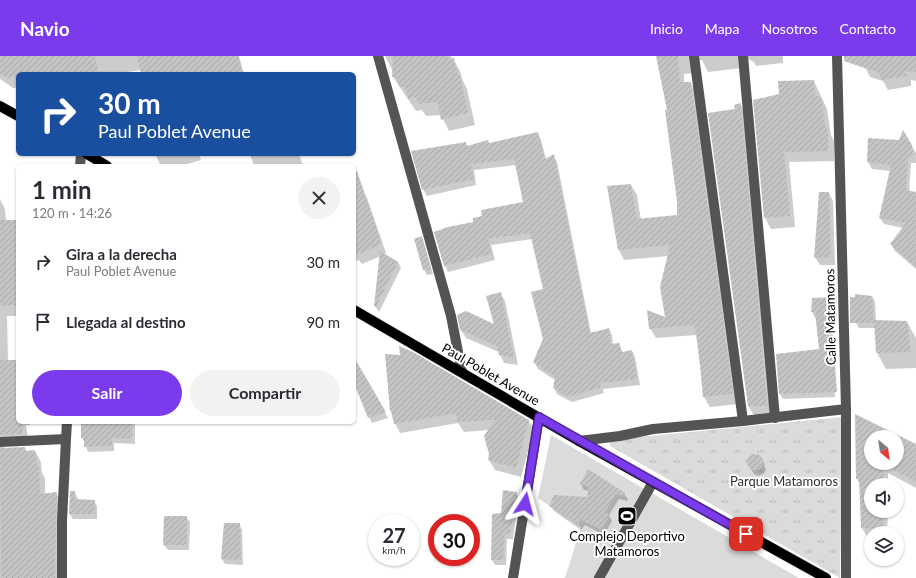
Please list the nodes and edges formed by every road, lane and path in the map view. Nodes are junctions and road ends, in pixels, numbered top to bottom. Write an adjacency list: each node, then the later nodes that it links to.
1 (378, 56): 10 (street)
2 (694, 56): 14 (street)
3 (743, 56): 13 (street)
4 (837, 56): 11 (street, Calle Matamoros)
5 (0, 106): 6 (main road)
6 (16, 115)
7 (90, 156): 8 (main road)
8 (104, 164)
9 (356, 311): 10 (main road, Paul Poblet Avenue)
10 (462, 372): 12 (main road, Paul Poblet Avenue)
11 (846, 409): 13 (street); 24 (street, Calle Matamoros)
12 (539, 417): 17 (main road, Paul Poblet Avenue); 21 (street)
13 (775, 418): 14 (street)
14 (743, 421): 17 (street)
15 (67, 424): 16 (street)
16 (66, 439): 18 (street); 20 (street)
17 (579, 441): 19 (main road, Paul Poblet Avenue)
18 (0, 442)
19 (653, 482): 22 (street); 23 (main road, Paul Poblet Avenue)
20 (62, 578)
21 (513, 578)
22 (599, 578)
23 (826, 578)
24 (846, 578)

